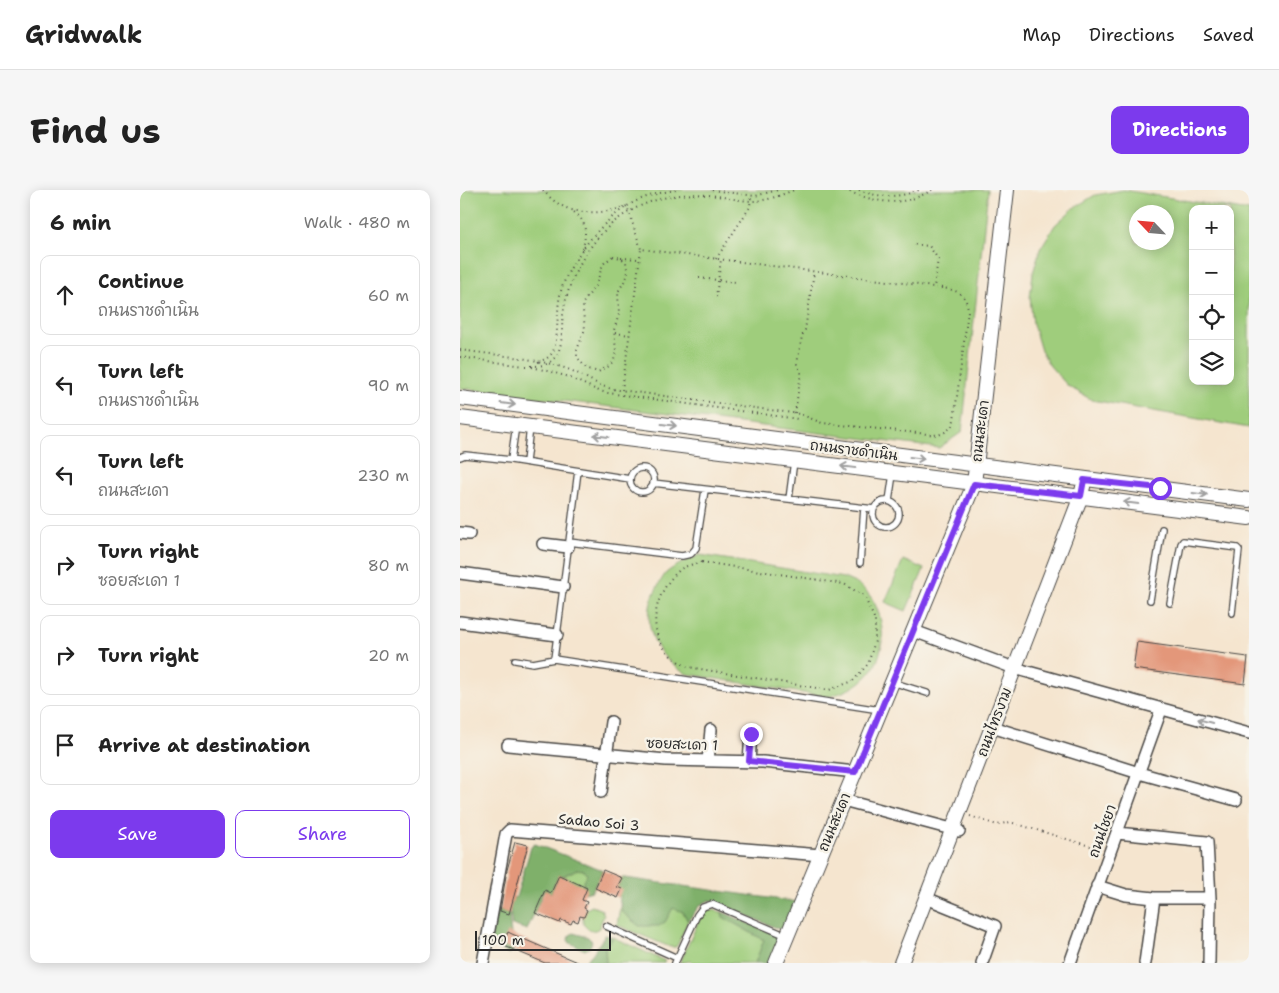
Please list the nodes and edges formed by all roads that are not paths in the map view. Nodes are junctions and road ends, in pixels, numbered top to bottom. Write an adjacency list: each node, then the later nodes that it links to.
1 (1008, 190): 9 (street, ถนนสะเดา)
2 (460, 398): 9 (street, ถนนราชดำเนิน, one-way to 9)
3 (460, 418): 4 (street, ถนนราชดำเนิน)
4 (523, 426): 6 (lane); 7 (street, ถนนราชดำเนิน, one-way to 4); 8 (lane)
5 (460, 457): 6 (lane)
6 (511, 460): 8 (lane)
7 (794, 461): 11 (street, ถนนราชดำเนิน, one-way to 7); 18 (lane)
8 (526, 462): 10 (lane)
9 (976, 465): 13 (street, ถนนราชดำเนิน); 15 (street, ถนนสะเดา)
10 (578, 471): 12 (lane); 26 (lane)
11 (893, 473): 15 (street, ถนนราชดำเนิน); 20 (lane)
12 (630, 480): 14 (lane); 14 (lane)
13 (1084, 480): 17 (street, ถนนไทรงาม); 19 (street, ถนนราชดำเนิน, one-way to 19)
14 (653, 483): 16 (lane)
15 (974, 484): 17 (street, ถนนราชดำเนิน); 34 (street, ถนนสะเดา)
16 (705, 490): 18 (lane); 26 (lane)
17 (1081, 496): 23 (street, ถนนราชดำเนิน, one-way to 17); 38 (street, ถนนไทรงาม)
18 (789, 500): 21 (lane)
19 (1249, 500)
20 (890, 502): 22 (lane); 22 (lane)
21 (864, 508): 22 (lane); 27 (lane)
22 (874, 509)
23 (1249, 518)
24 (1162, 529): 30 (lane)
25 (543, 544): 26 (street)
26 (569, 545): 29 (lane)
27 (860, 562)
28 (460, 573): 29 (street)
29 (563, 587): 35 (lane)
30 (1150, 600)
31 (1170, 603): 32 (lane)
32 (1232, 612)
33 (460, 622): 35 (street)
34 (914, 631): 38 (street); 39 (street, ถนนสะเดา)
35 (557, 635): 36 (lane)
36 (554, 659): 37 (lane); 41 (lane)
37 (515, 660)
38 (1014, 668): 42 (street); 44 (street, ถนนไทรงาม)
39 (892, 682): 40 (lane); 41 (street, ถนนสะเดา)
40 (927, 693)
41 (881, 710): 52 (street, ถนนสะเดา)
42 (1161, 710): 46 (street, one-way to 42); 53 (street, ถนนไชยา)
43 (612, 722): 49 (street)
44 (992, 726): 53 (street); 57 (street, ถนนไทรงาม)
45 (711, 730): 50 (street)
46 (1249, 733)
47 (751, 734): 51 (street)
48 (508, 745): 49 (street, ซอยสะเดา 1)
49 (606, 754): 50 (street, ซอยสะเดา 1); 54 (street)
50 (708, 761): 51 (street, ซอยสะเดา 1)
51 (749, 761): 52 (street, ซอยสะเดา 1)
52 (855, 772): 55 (street, ถนนสะเดา)
53 (1139, 772): 56 (street); 58 (street, ถนนไชยา)
54 (601, 792)
55 (843, 800): 57 (street); 59 (street, ถนนสะเดา)
56 (1236, 800)
57 (956, 830): 61 (street, ถนนไทรงาม)
58 (1116, 833): 60 (street, ถนนไชยา); 63 (street)
59 (821, 855): 65 (street, ถนนสะเดา); 67 (street, Sadao Soi 3)
60 (1098, 886): 62 (street); 71 (street, ถนนไชยา)
61 (926, 898): 69 (street, ถนนไทรงาม); 70 (street)
62 (1154, 898): 63 (street); 72 (street)
63 (1210, 898): 73 (street)
64 (606, 926): 66 (lane)
65 (787, 936): 66 (lane); 68 (street, ถนนสะเดา)
66 (676, 960)
67 (483, 963)
68 (776, 963)
69 (901, 963)
70 (982, 963)
71 (1070, 963)
72 (1145, 963)
73 (1209, 963)

